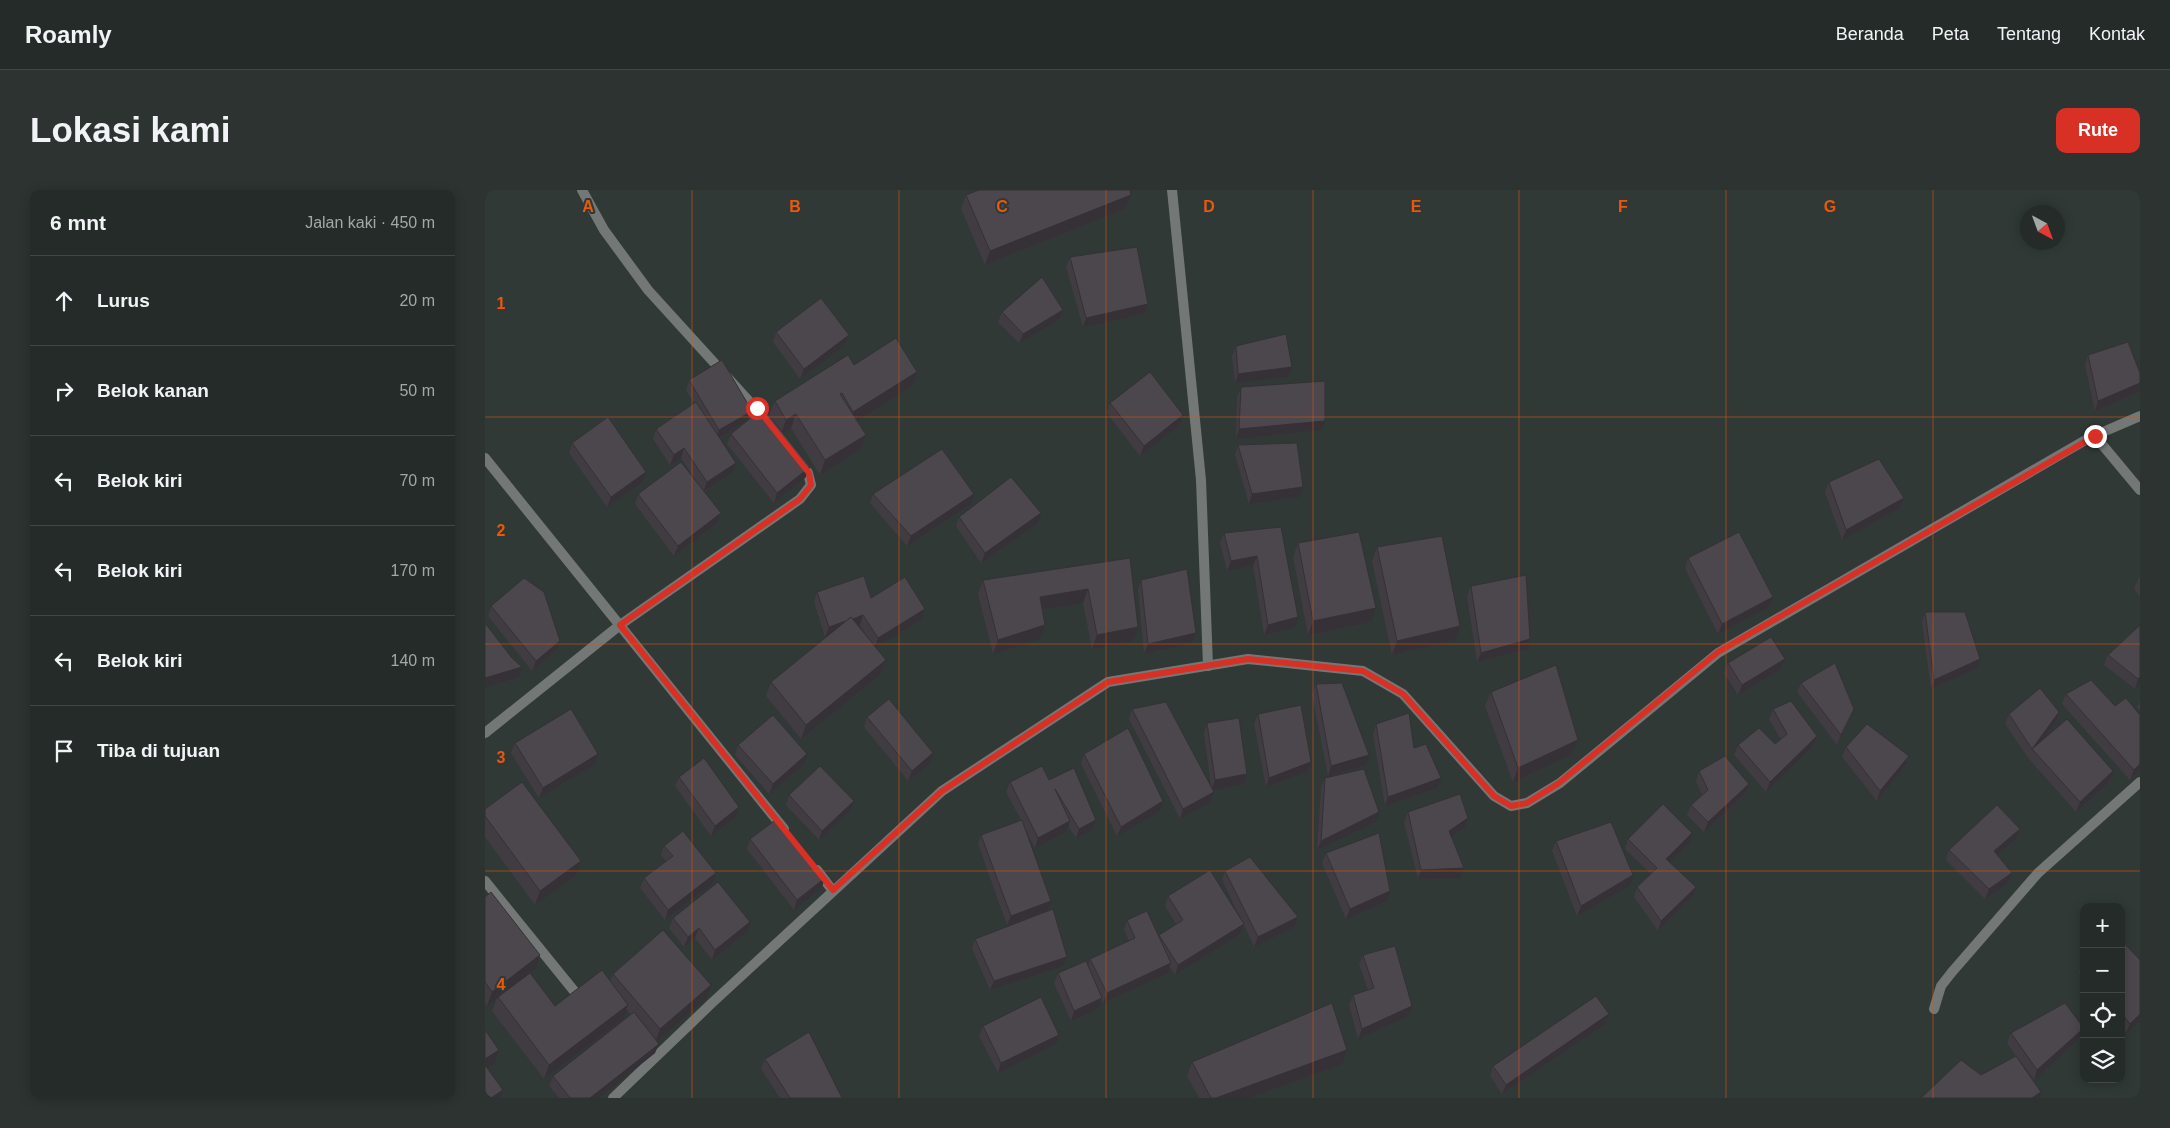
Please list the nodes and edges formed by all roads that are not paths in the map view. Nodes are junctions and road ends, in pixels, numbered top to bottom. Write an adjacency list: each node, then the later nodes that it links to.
1 (582, 190): 4 (street)
2 (1172, 190): 10 (street)
3 (2140, 416): 5 (street)
4 (774, 430)
5 (2095, 436): 8 (street); 10 (street)
6 (791, 452): 9 (street)
7 (485, 458): 9 (street)
8 (2140, 490)
9 (620, 625): 11 (street); 13 (street)
10 (1208, 666): 16 (street)
11 (485, 733)
12 (2140, 782): 17 (street)
13 (791, 838)
14 (809, 860): 16 (street)
15 (485, 881): 18 (street)
16 (833, 890): 19 (street)
17 (1933, 1009)
18 (591, 1012)
19 (613, 1098)

